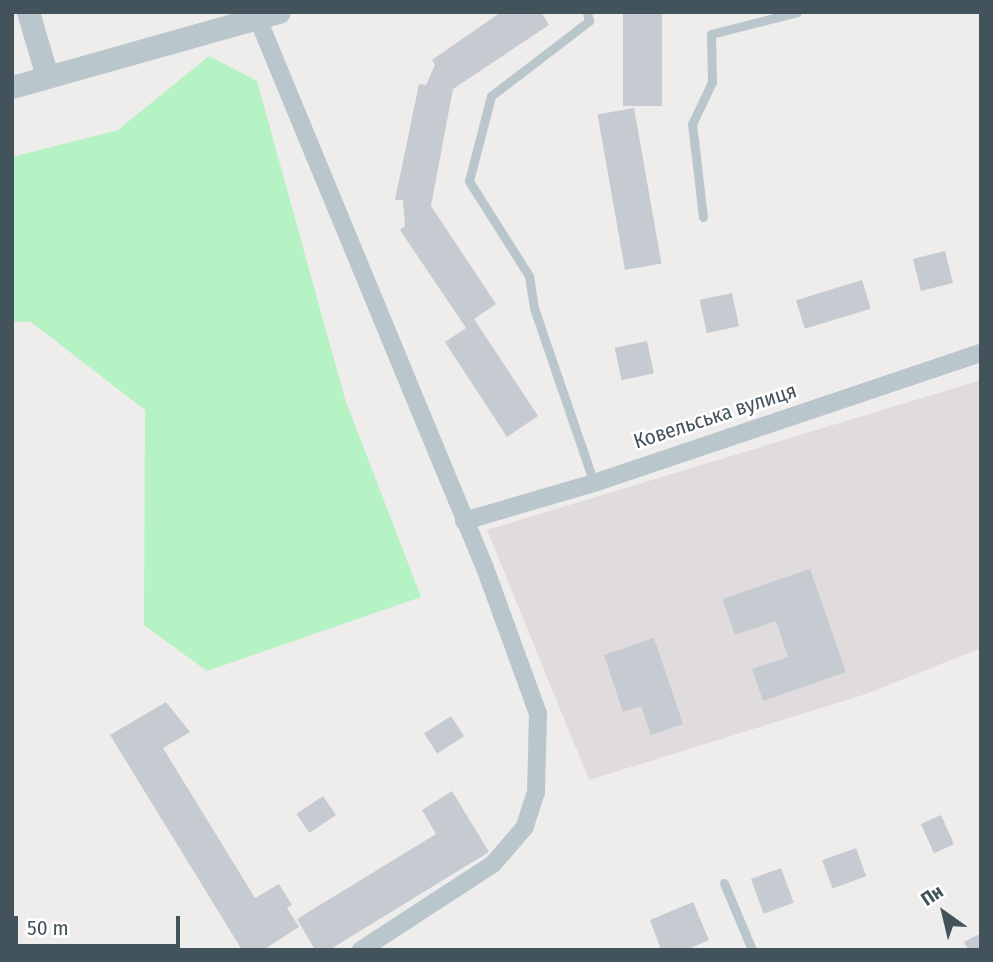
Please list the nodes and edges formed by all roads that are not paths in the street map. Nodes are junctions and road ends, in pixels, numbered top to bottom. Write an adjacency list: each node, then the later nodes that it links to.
1 (28, 12): 5 (street)
2 (587, 12): 9 (lane)
3 (797, 12): 7 (lane)
4 (268, 15): 5 (street); 10 (street)
5 (47, 76): 6 (street)
6 (12, 87)
7 (703, 217)
8 (981, 353): 9 (street, Ковельська вулиця)
9 (594, 483): 10 (street, Ковельська вулиця)
10 (464, 521): 12 (street)
11 (724, 883): 13 (lane)
12 (361, 950)
13 (752, 950)

